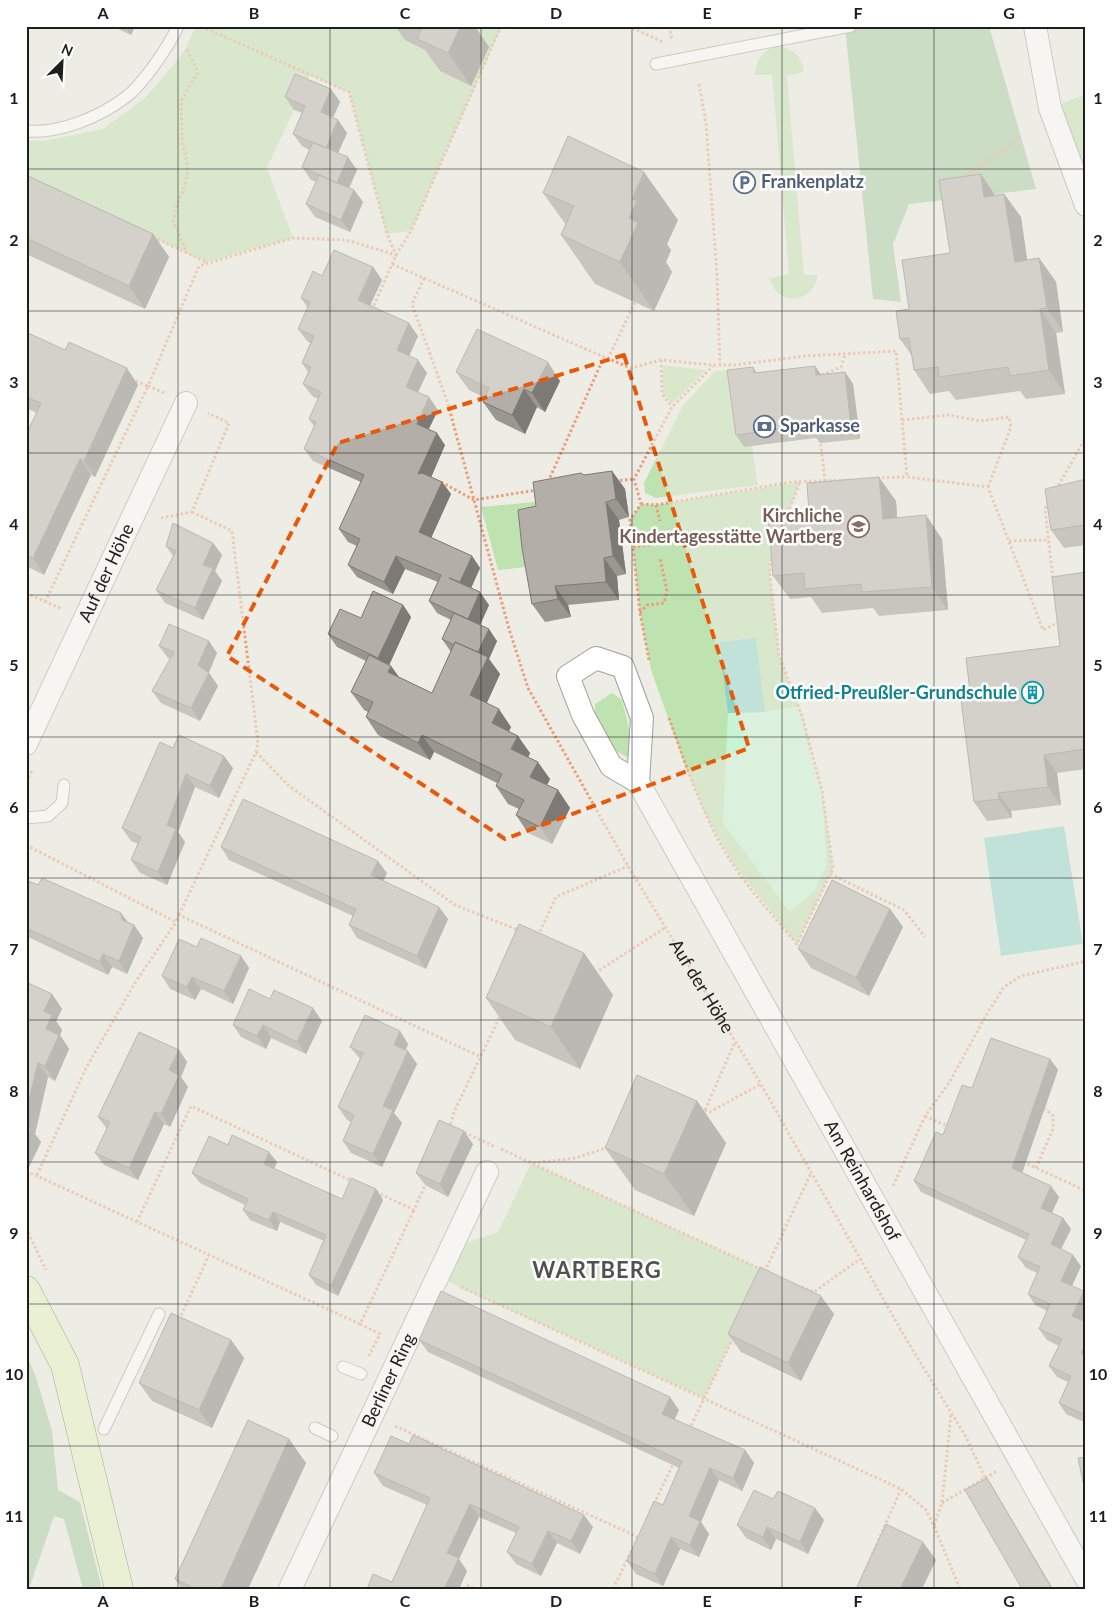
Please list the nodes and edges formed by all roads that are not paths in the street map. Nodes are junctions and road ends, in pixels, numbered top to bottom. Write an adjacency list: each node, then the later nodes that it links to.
1 (178, 26): 5 (lane)
2 (851, 26): 4 (lane)
3 (1035, 26): 6 (street)
4 (656, 64)
5 (26, 131)
6 (1086, 206)
7 (186, 403): 8 (street, Auf der Höhe)
8 (26, 744)
9 (638, 782): 9 (street); 20 (street, Am Reinhardshof)
10 (64, 785): 11 (lane)
11 (26, 818)
12 (487, 1172): 22 (street, Berliner Ring)
13 (26, 1290): 21 (street)
14 (159, 1314): 18 (lane)
15 (343, 1367): 16 (lane)
16 (360, 1374)
17 (315, 1428): 19 (lane)
18 (104, 1429)
19 (332, 1436)
20 (1086, 1578)
21 (119, 1589)
22 (290, 1589)

